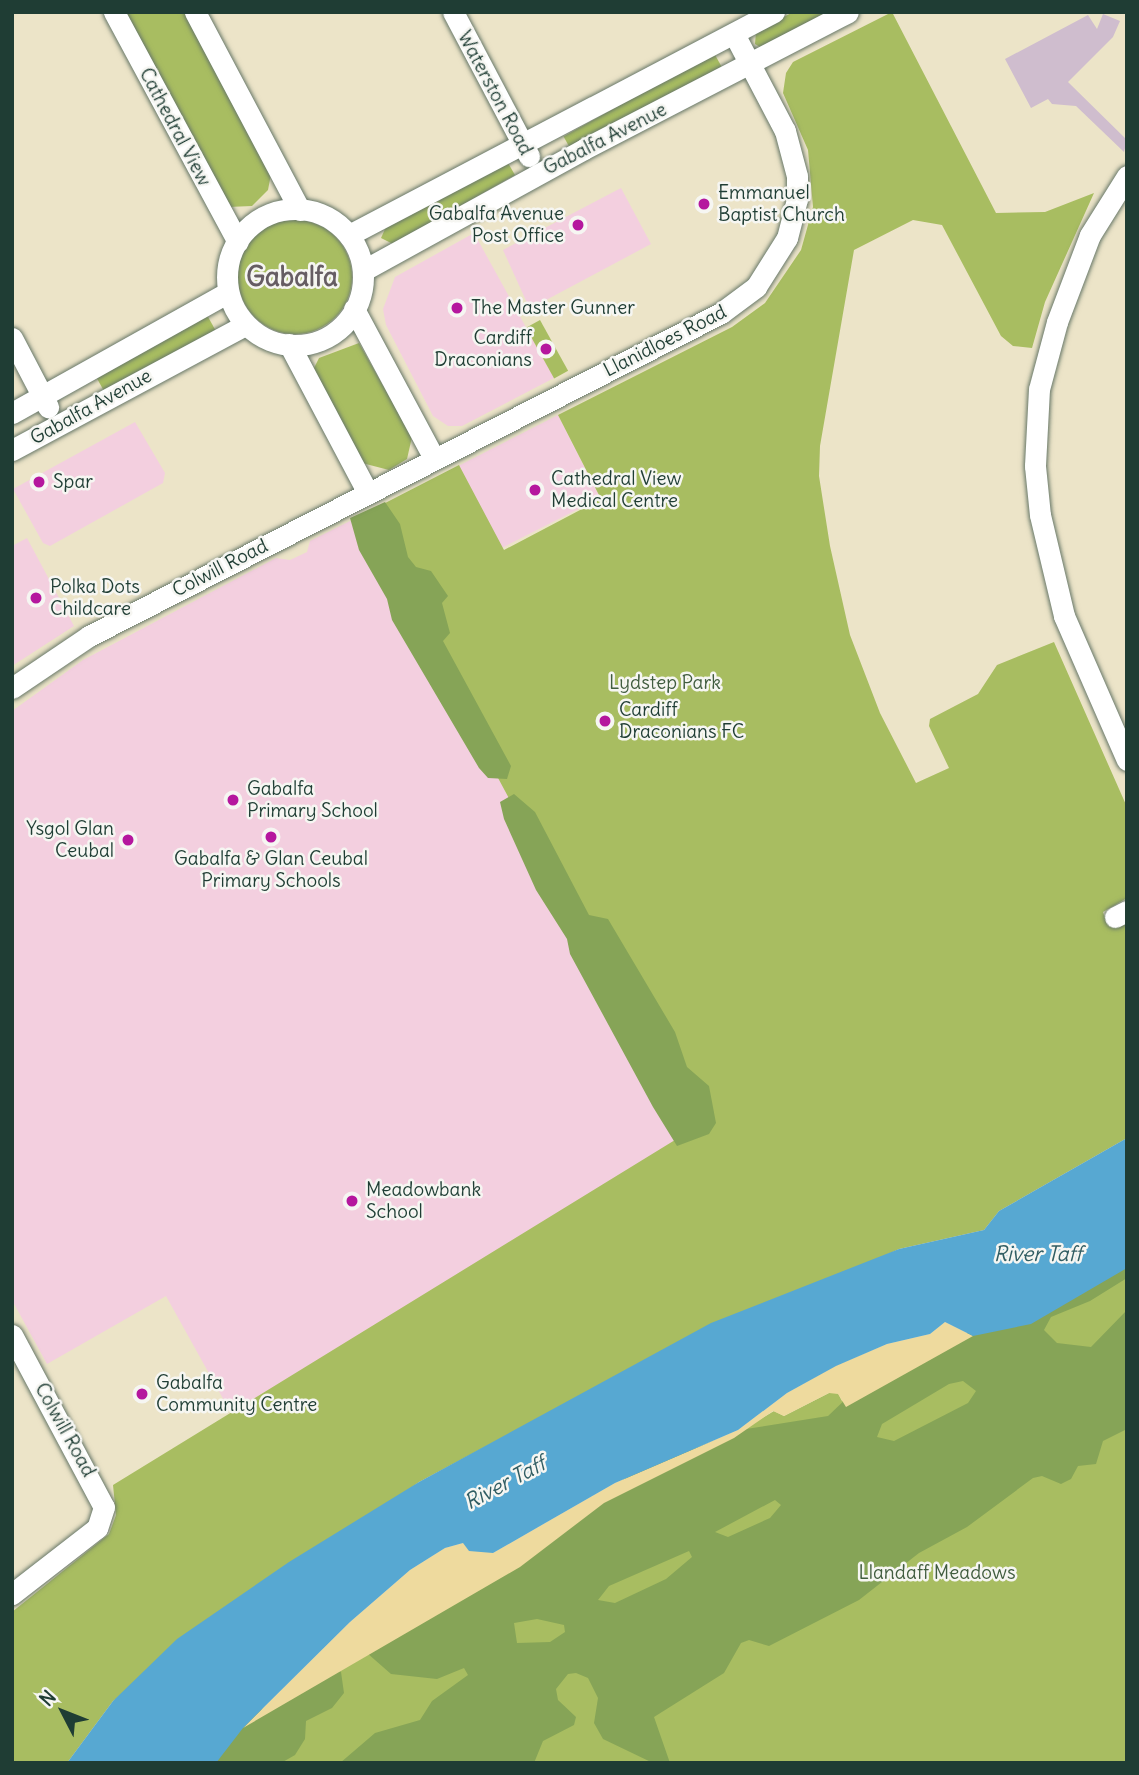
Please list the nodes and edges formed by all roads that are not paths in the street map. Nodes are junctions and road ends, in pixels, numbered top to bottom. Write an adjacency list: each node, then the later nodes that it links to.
1 (114, 12): 13 (street, Cathedral View)
2 (195, 12): 11 (street)
3 (453, 12): 8 (street, Waterston Road)
4 (774, 12): 6 (street, Gabalfa Avenue)
5 (848, 12): 7 (street, Gabalfa Avenue)
6 (734, 33): 7 (street, Llanidloes Road); 8 (street, Gabalfa Avenue)
7 (750, 63): 9 (street, Gabalfa Avenue); 24 (street, Llanidloes Road)
8 (523, 146): 9 (street, Waterston Road); 12 (street, Gabalfa Avenue)
9 (537, 174): 14 (street, Gabalfa Avenue)
10 (1127, 176): 27 (street)
11 (300, 210): 12 (street); 13 (street)
12 (349, 235): 14 (street)
13 (238, 242): 15 (street)
14 (364, 270): 16 (street)
15 (227, 293): 17 (street); 20 (street, Gabalfa Avenue)
16 (354, 309): 19 (street); 24 (street)
17 (245, 325): 19 (street); 22 (street, Gabalfa Avenue)
18 (12, 338): 20 (street)
19 (289, 344): 25 (street)
20 (43, 396): 21 (street, Gabalfa Avenue); 22 (street)
21 (12, 413)
22 (57, 425): 23 (street, Gabalfa Avenue)
23 (12, 450)
24 (434, 458): 25 (street, Colwill Road)
25 (368, 493): 26 (street, Colwill Road)
26 (12, 688)
27 (1127, 760)
28 (12, 1335): 29 (street, Colwill Road)
29 (12, 1594)

